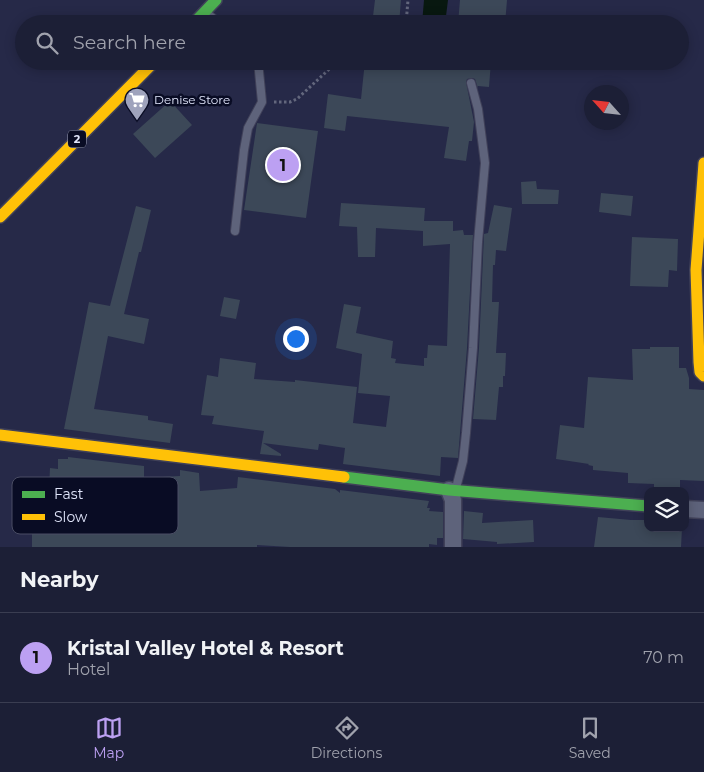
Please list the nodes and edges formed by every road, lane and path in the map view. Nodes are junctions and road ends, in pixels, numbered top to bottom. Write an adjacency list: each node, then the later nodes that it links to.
1 (216, 0): 3 (main road)
2 (408, 0): 6 (path)
3 (205, 12): 4 (main road); 5 (lane)
4 (202, 15)
5 (209, 15)
6 (407, 15)
7 (146, 70): 13 (main road, 2)
8 (260, 70): 11 (lane)
9 (328, 70): 11 (path)
10 (471, 83): 17 (lane)
11 (262, 102): 14 (lane)
12 (704, 163): 15 (main road)
13 (0, 217)
14 (234, 231)
15 (704, 376)
16 (0, 435): 17 (main road)
17 (453, 490): 18 (main road); 21 (street)
18 (644, 506)
19 (689, 509): 20 (street)
20 (704, 510)
21 (453, 547)

